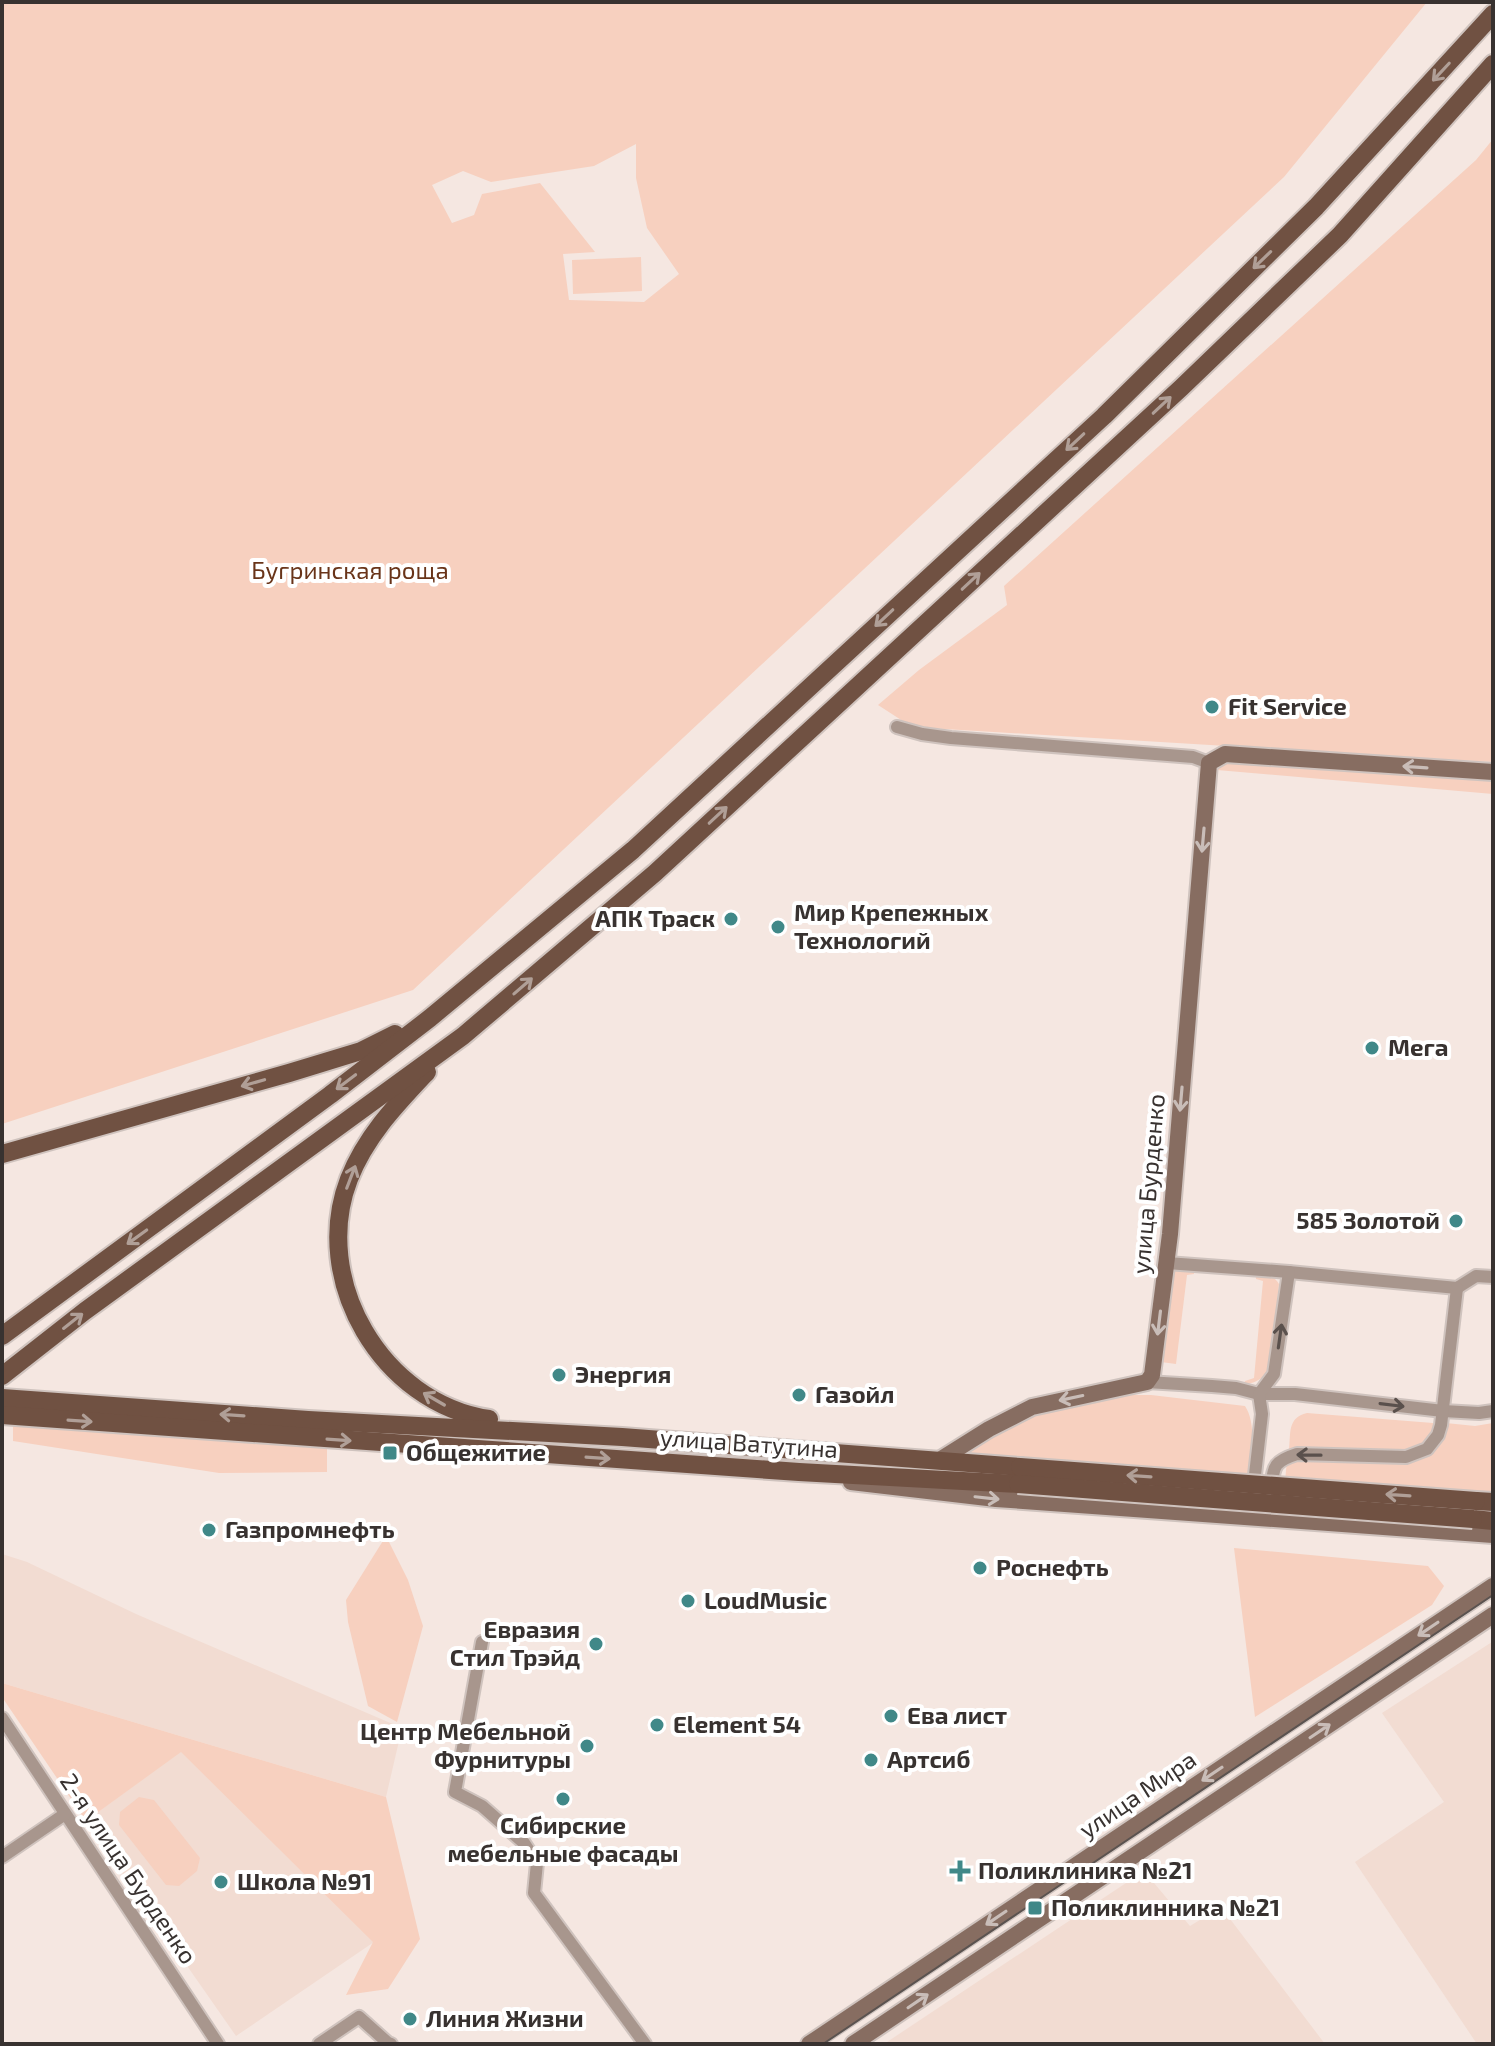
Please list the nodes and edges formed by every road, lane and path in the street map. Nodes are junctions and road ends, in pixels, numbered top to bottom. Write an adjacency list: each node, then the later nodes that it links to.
1 (1493, 14): 6 (main road, one-way to 6)
2 (1493, 64): 7 (main road, one-way to 2)
3 (897, 727): 4 (street)
4 (1209, 763): 5 (street, one-way to 4); 9 (street, улица Бурденко, one-way to 9)
5 (1493, 772)
6 (430, 1018): 8 (main road, one-way to 8); 13 (main road, one-way to 13)
7 (463, 1036): 14 (main road, one-way to 7); 21 (main road, one-way to 7)
8 (2, 1154)
9 (1167, 1263): 10 (street); 15 (street, улица Бурденко, one-way to 15)
10 (1289, 1272): 12 (street); 16 (street, one-way to 10)
11 (1493, 1277): 12 (street)
12 (1457, 1288): 18 (street)
13 (2, 1336)
14 (7, 1372)
15 (1147, 1382): 16 (street); 22 (street, one-way to 22)
16 (1259, 1394): 18 (street, one-way to 18); 26 (street)
17 (2, 1398): 21 (main road, улица Ватутина, one-way to 17)
18 (1443, 1411): 19 (street); 27 (street, one-way to 27)
19 (1493, 1411)
20 (2, 1415): 23 (main road, улица Ватутина, one-way to 23)
21 (562, 1435): 22 (main road, улица Ватутина)
22 (938, 1461): 24 (main road, улица Ватутина)
23 (799, 1472): 24 (main road, улица Ватутина); 26 (street, one-way to 26)
24 (1019, 1475): 25 (main road, улица Ватутина, bridge)
25 (1481, 1507): 28 (main road, улица Ватутина)
26 (1250, 1519): 27 (street)
27 (1269, 1520): 29 (street)
28 (1493, 1521)
29 (1493, 1535)
30 (1493, 1586): 34 (street, улица Мира, one-way to 34)
31 (1493, 1615): 35 (street, улица Мира, one-way to 31)
32 (482, 1642): 41 (street)
33 (2, 1718): 36 (street, 2-я улица Бурденко)
34 (1236, 1757): 35 (street); 42 (street, улица Мира, one-way to 42)
35 (1250, 1778): 43 (street, улица Мира, one-way to 35)
36 (65, 1814): 37 (street); 38 (street, 2-я улица Бурденко)
37 (2, 1857)
38 (218, 2044)
39 (319, 2044): 40 (street)
40 (391, 2044)
41 (645, 2044)
42 (809, 2044)
43 (853, 2044)

